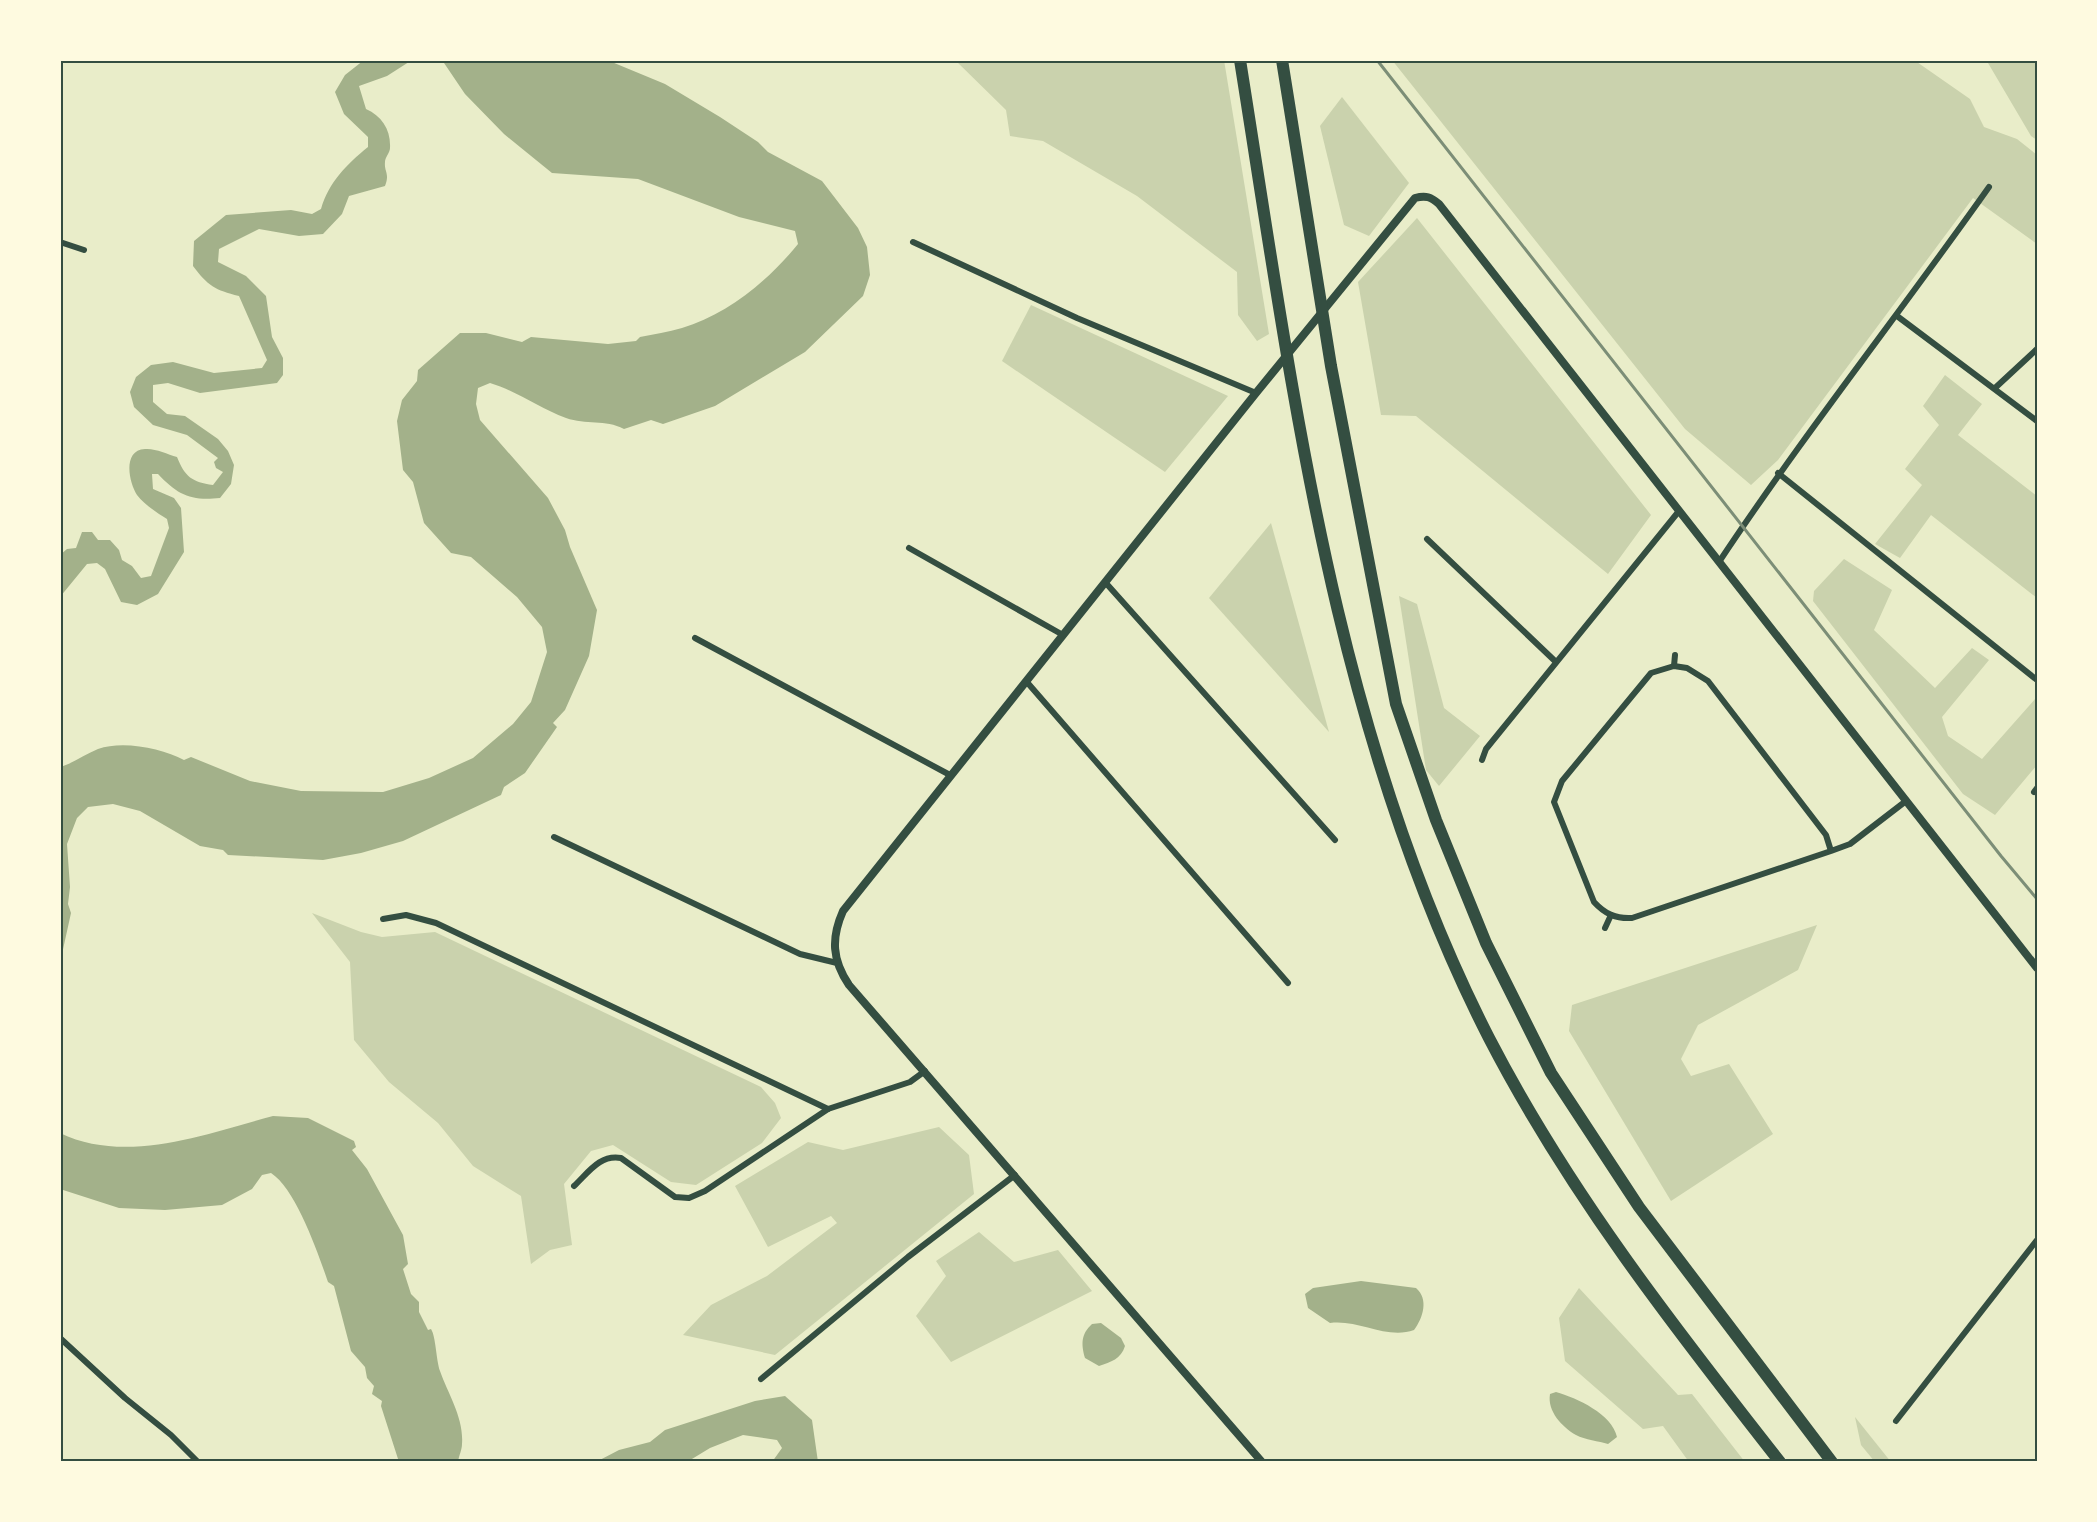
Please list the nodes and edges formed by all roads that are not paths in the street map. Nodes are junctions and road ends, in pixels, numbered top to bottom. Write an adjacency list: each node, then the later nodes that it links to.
1 (1240, 60): 47 (highway)
2 (1282, 60): 48 (highway)
3 (1989, 187): 7 (street)
4 (60, 242): 6 (street)
5 (913, 242): 10 (street)
6 (84, 250)
7 (1898, 316): 9 (street); 12 (street)
8 (2037, 349): 9 (street)
9 (1995, 388): 11 (street)
10 (1256, 393): 13 (street); 17 (street)
11 (2037, 421)
12 (1778, 473): 16 (street); 23 (street)
13 (1678, 511): 16 (street); 21 (street)
14 (1427, 539): 21 (street)
15 (909, 548): 18 (street)
16 (1719, 562): 27 (street)
17 (1105, 582): 18 (street); 29 (street)
18 (1063, 635): 24 (street)
19 (695, 638): 26 (street)
20 (1675, 655): 22 (street)
21 (1556, 662): 25 (street)
22 (1674, 666): 30 (street); 31 (street)
23 (2037, 680)
24 (1026, 681): 26 (street); 36 (street)
25 (1482, 760)
26 (950, 775): 34 (street)
27 (1906, 801): 30 (street); 35 (street)
28 (554, 837): 34 (street)
29 (1335, 840)
30 (1831, 851): 31 (street)
31 (1611, 915): 33 (street)
32 (383, 919): 38 (street)
33 (1605, 928)
34 (837, 963): 37 (street)
35 (2037, 969)
36 (1288, 983)
37 (925, 1071): 38 (street); 39 (street)
38 (828, 1109): 40 (street)
39 (1015, 1175): 43 (street); 46 (street)
40 (574, 1186)
41 (2037, 1240): 44 (street)
42 (60, 1338): 45 (street)
43 (761, 1379)
44 (1896, 1421)
45 (198, 1462)
46 (1262, 1462)
47 (1780, 1462)
48 (1832, 1462)

